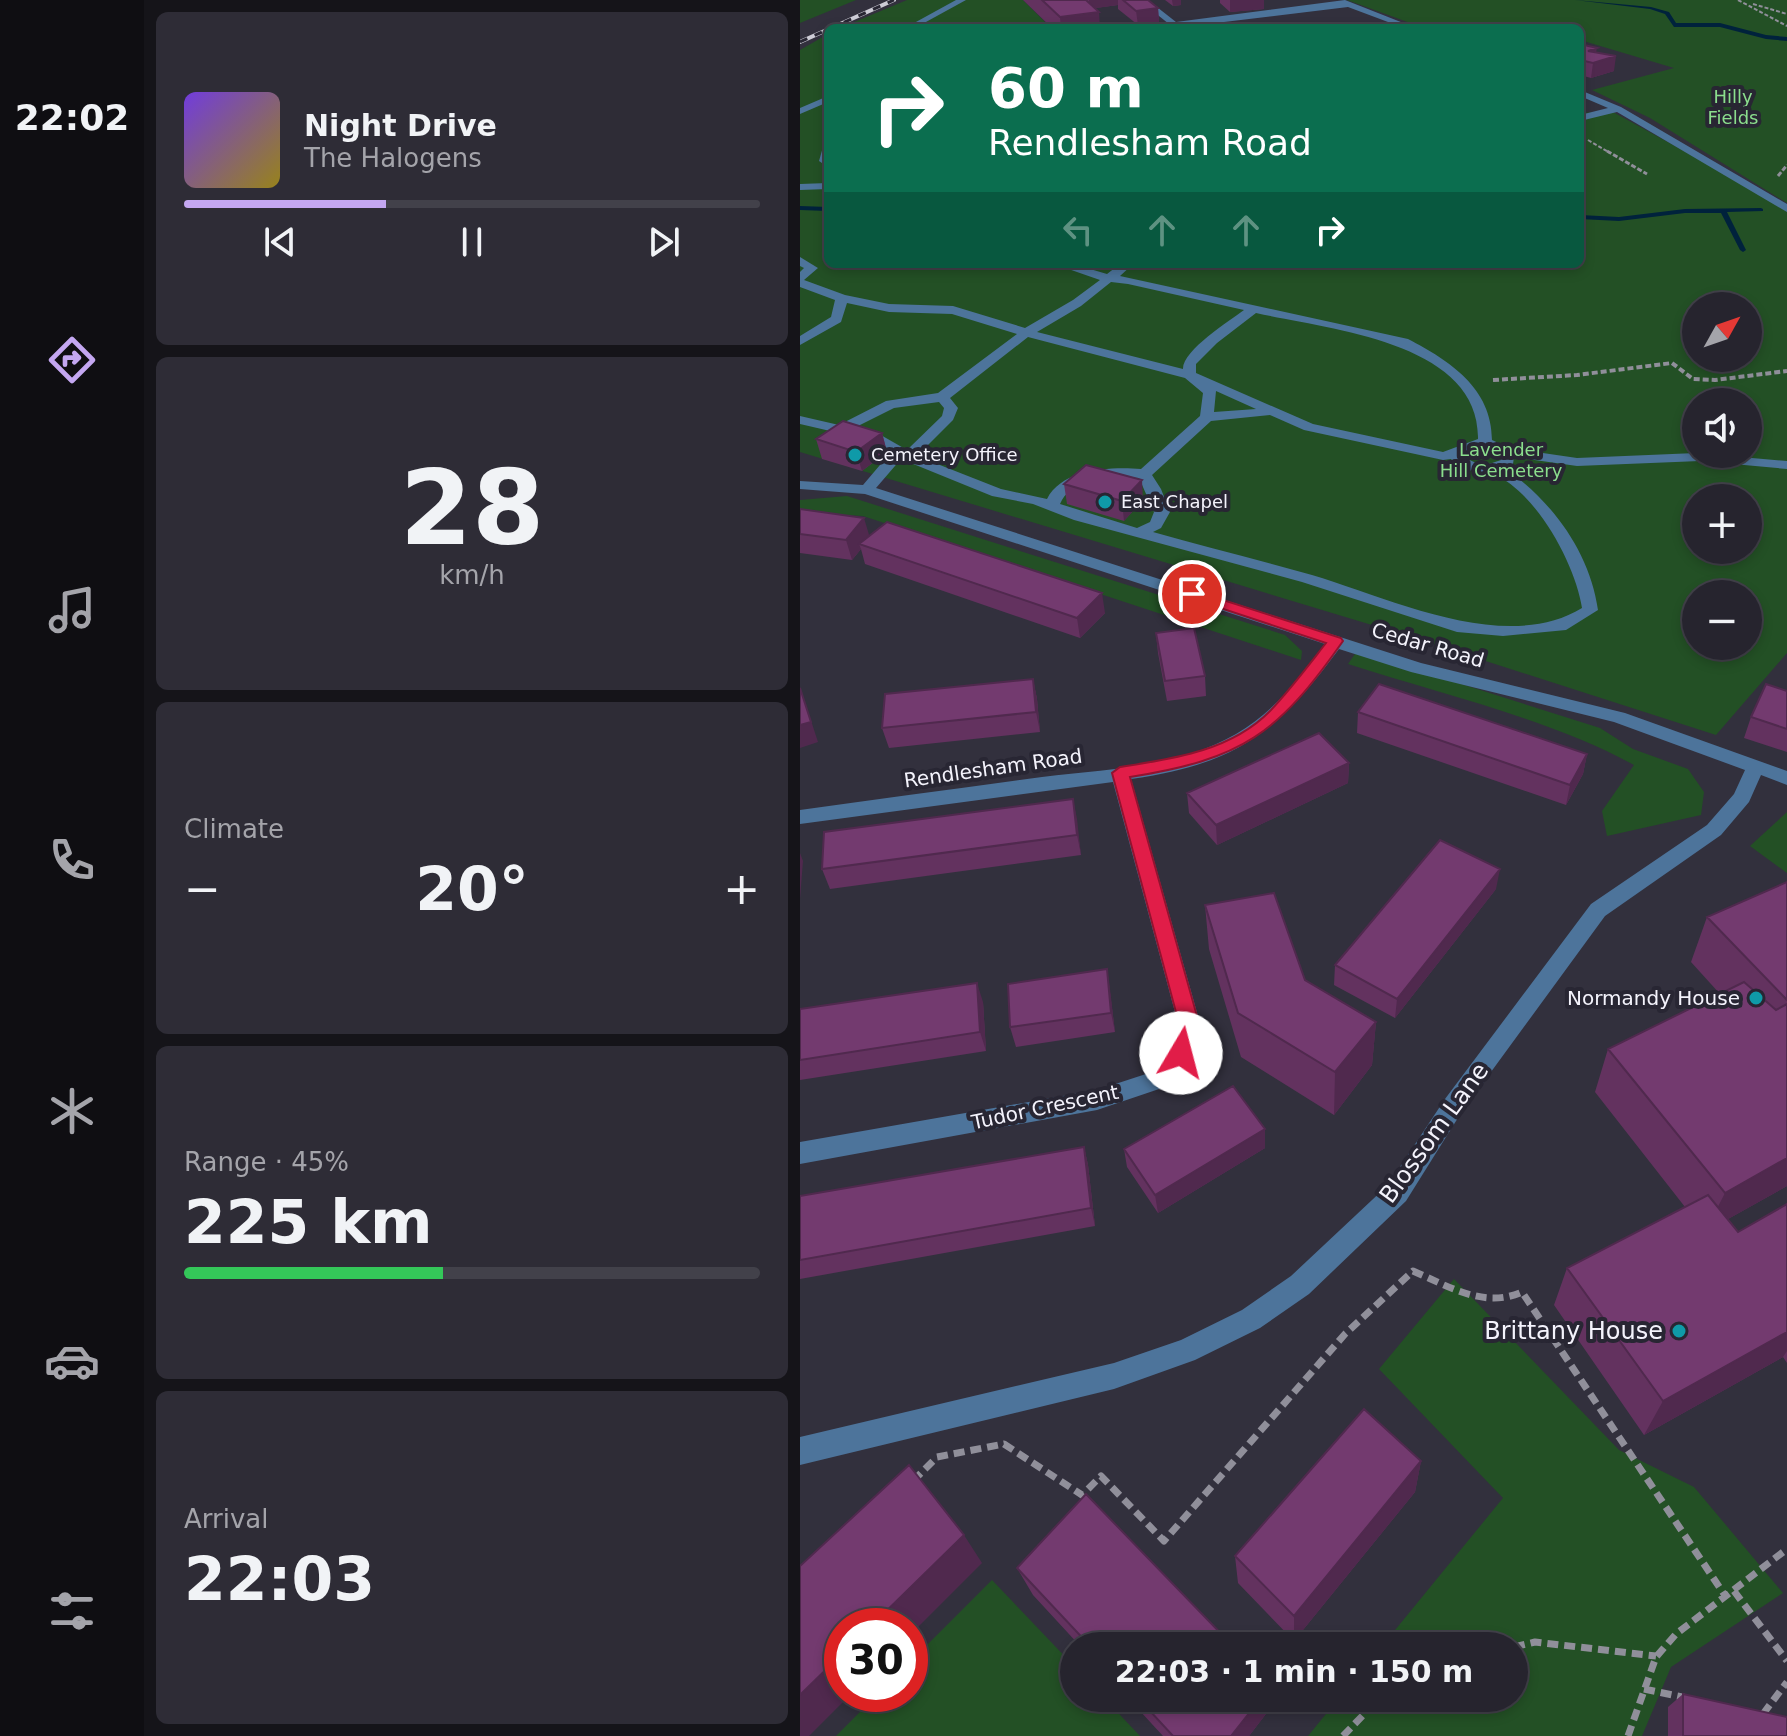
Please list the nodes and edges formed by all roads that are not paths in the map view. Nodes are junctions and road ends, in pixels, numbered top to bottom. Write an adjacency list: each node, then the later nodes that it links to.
1 (962, 0): 5 (street)
2 (1143, 0): 6 (street)
3 (1338, 0): 4 (street)
4 (1349, 4): 7 (street); 8 (street)
5 (917, 24)
6 (1173, 24)
7 (1182, 24)
8 (1402, 24)
9 (1584, 95): 11 (street)
10 (824, 101): 12 (street)
11 (1618, 109): 13 (street); 17 (street)
12 (800, 111)
13 (1584, 117)
14 (824, 174): 16 (street)
15 (824, 186): 16 (street)
16 (804, 187)
17 (1787, 209)
18 (824, 259): 19 (street)
19 (803, 262): 23 (street)
20 (1073, 268): 22 (street)
21 (1121, 268): 22 (street)
22 (1107, 278): 26 (street); 28 (street)
23 (800, 281): 24 (street)
24 (842, 298): 25 (street); 27 (street)
25 (889, 308): 27 (street); 28 (street)
26 (1254, 308): 30 (street); 36 (street)
27 (837, 319): 29 (street)
28 (1026, 333): 30 (street); 31 (street)
29 (800, 341)
30 (1190, 375): 32 (street); 33 (street)
31 (942, 397): 35 (street); 39 (street)
32 (1271, 412): 33 (street); 38 (street)
33 (1207, 417): 42 (street)
34 (800, 420): 35 (street)
35 (843, 428): 39 (street)
36 (1485, 443): 37 (street); 38 (street)
37 (1506, 452): 40 (street); 41 (street)
38 (1458, 453): 41 (street)
39 (904, 454): 44 (street); 45 (street)
40 (1787, 465)
41 (1496, 469): 46 (street)
42 (1144, 474): 45 (street); 46 (street)
43 (805, 481): 44 (street, Cedar Road)
44 (867, 490): 47 (street, Cedar Road)
45 (1052, 505): 46 (street)
46 (1139, 533)
47 (1336, 641): 48 (street, Cedar Road); 49 (street, Rendlesham Road)
48 (1755, 767): 50 (street, Cedar Road); 53 (street, Blossom Lane)
49 (1120, 773): 51 (street, Rendlesham Road); 52 (street, Tudor Crescent)
50 (1787, 778)
51 (800, 817)
52 (800, 1153)
53 (800, 1451)

